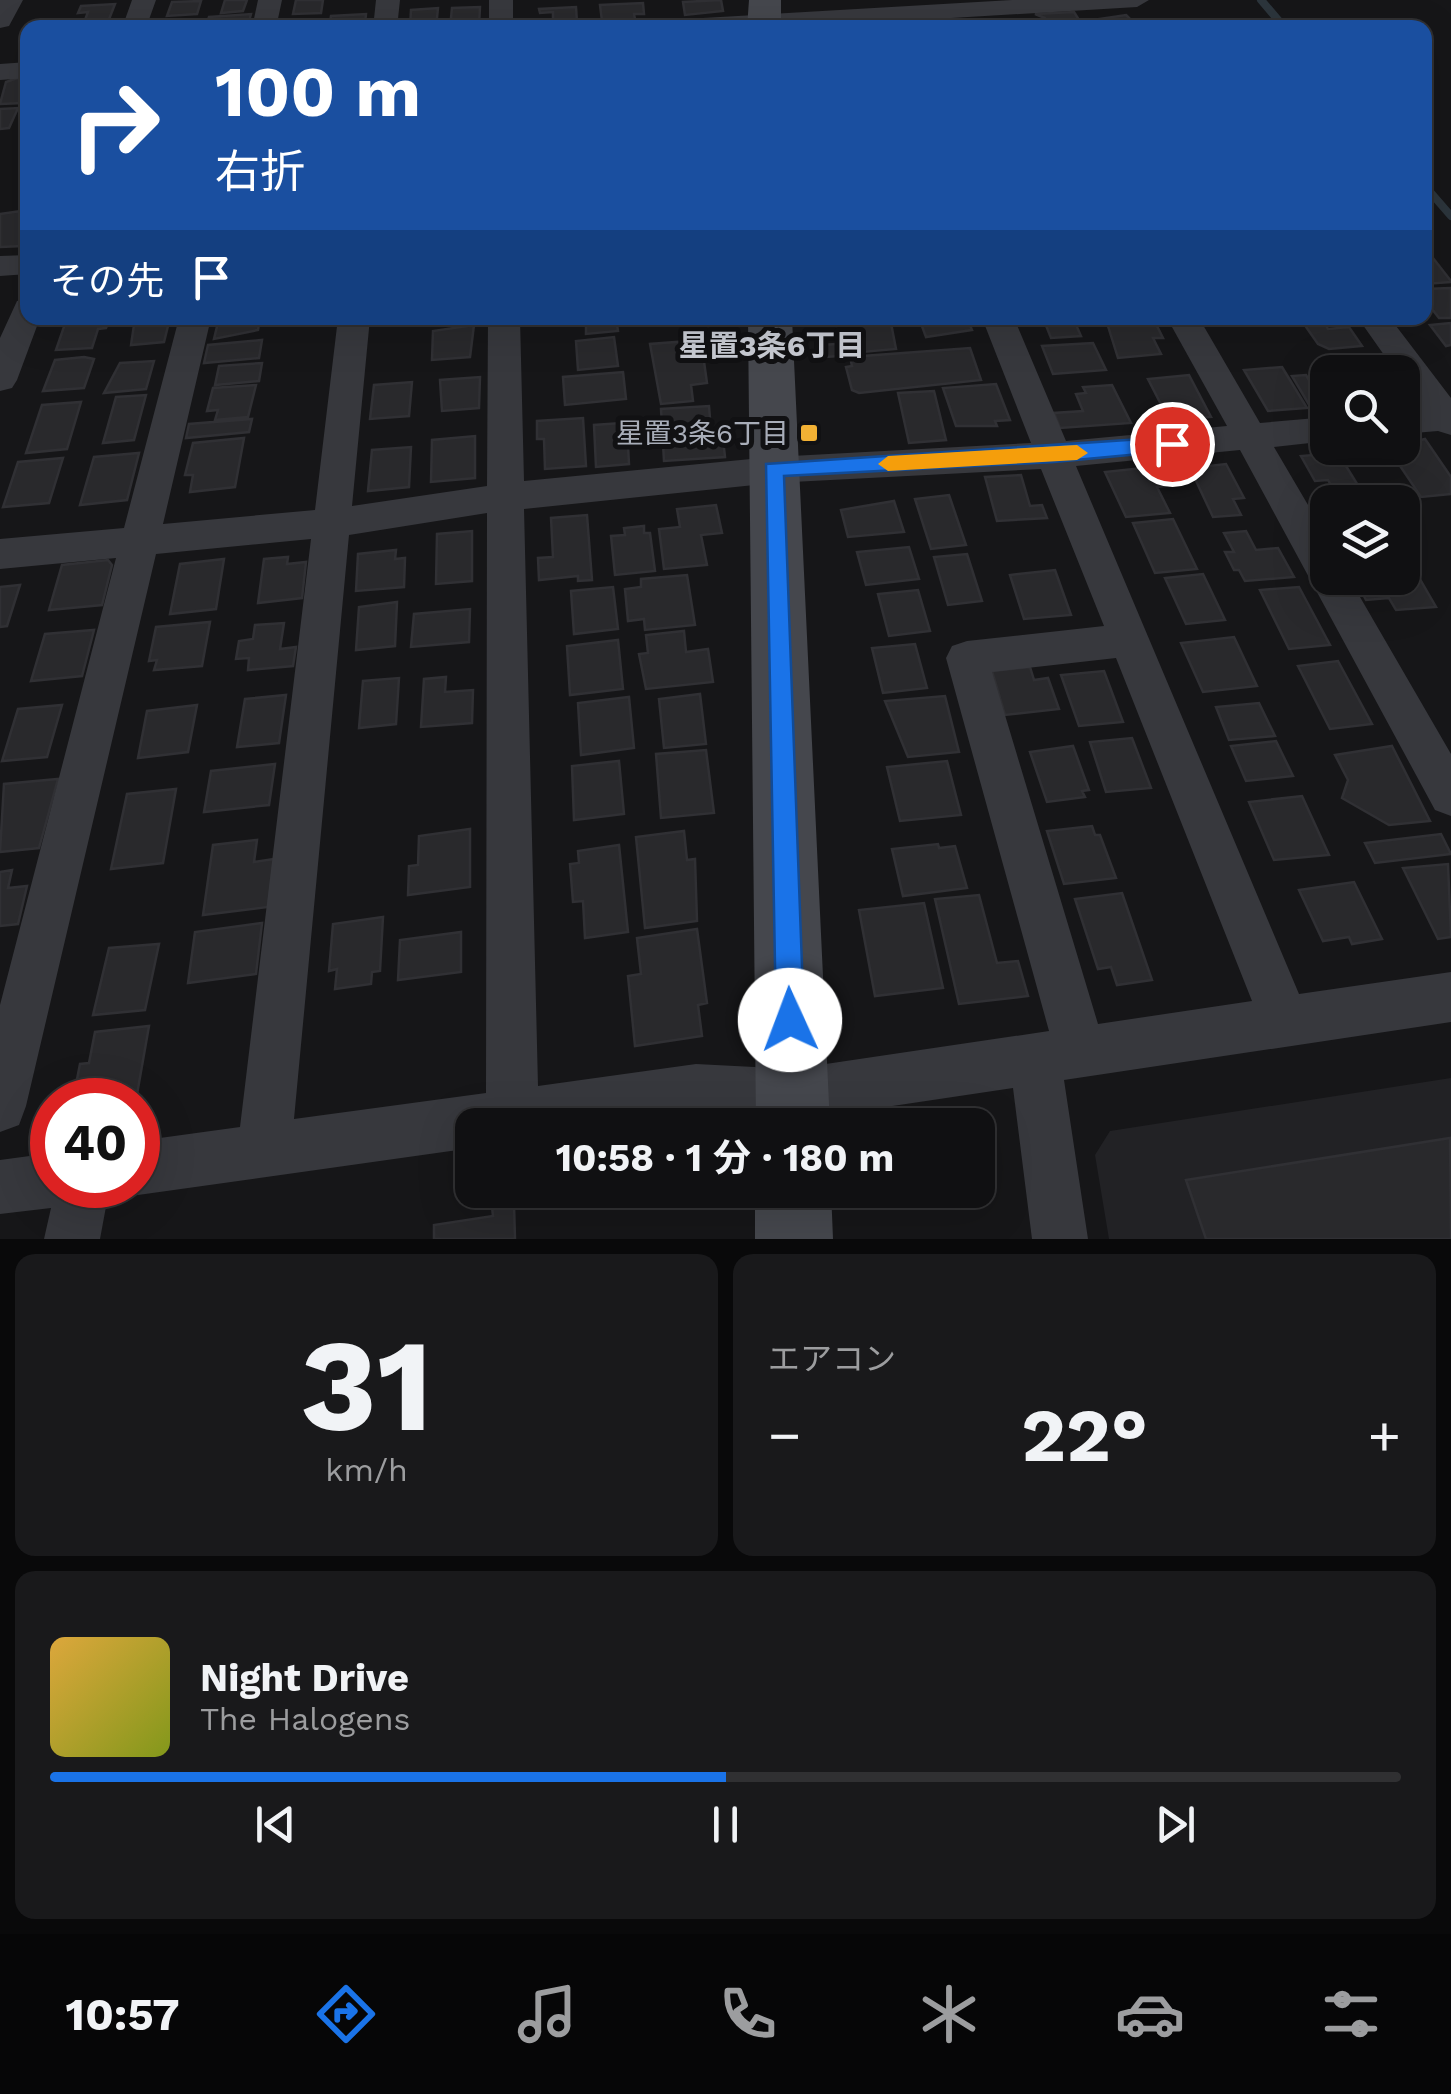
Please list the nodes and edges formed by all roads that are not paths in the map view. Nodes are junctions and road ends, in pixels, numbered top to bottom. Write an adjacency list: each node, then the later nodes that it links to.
1 (11, 0): 9 (street)
2 (1145, 5): 4 (street)
3 (915, 7): 4 (street); 8 (street)
4 (1009, 12)
5 (765, 15): 6 (street); 7 (street)
6 (717, 20)
7 (843, 20)
8 (879, 20)
9 (0, 21)
10 (21, 325): 18 (street)
11 (193, 325): 27 (street)
12 (353, 325): 26 (street)
13 (504, 325): 25 (street)
14 (770, 325): 24 (street)
15 (1001, 325): 23 (street)
16 (1187, 325): 22 (street)
17 (1379, 325): 19 (street)
18 (0, 380)
19 (1450, 419): 20 (street)
20 (1420, 421)
21 (1310, 431): 22 (street)
22 (1251, 436): 23 (street); 28 (street)
23 (1054, 455): 24 (street); 31 (street)
24 (774, 470): 25 (street); 40 (street)
25 (506, 496): 26 (street); 37 (street)
26 (332, 523): 27 (street); 43 (street)
27 (141, 541): 29 (street); 36 (street)
28 (1310, 543)
29 (0, 554)
30 (1339, 595): 32 (street)
31 (1130, 640): 34 (street); 35 (street)
32 (1451, 796)
33 (1451, 996): 34 (street)
34 (1285, 1021): 35 (street)
35 (1058, 1054): 41 (street); 51 (street)
36 (0, 1106)
37 (512, 1108)
38 (552, 1108): 39 (street)
39 (782, 1108)
40 (792, 1108)
41 (802, 1108)
42 (455, 1122): 43 (street)
43 (264, 1150): 44 (street)
44 (160, 1165)
45 (30, 1183): 46 (street)
46 (0, 1187)
47 (78, 1208): 49 (street)
48 (794, 1208): 50 (street)
49 (72, 1239)
50 (794, 1239)
51 (1060, 1239)

